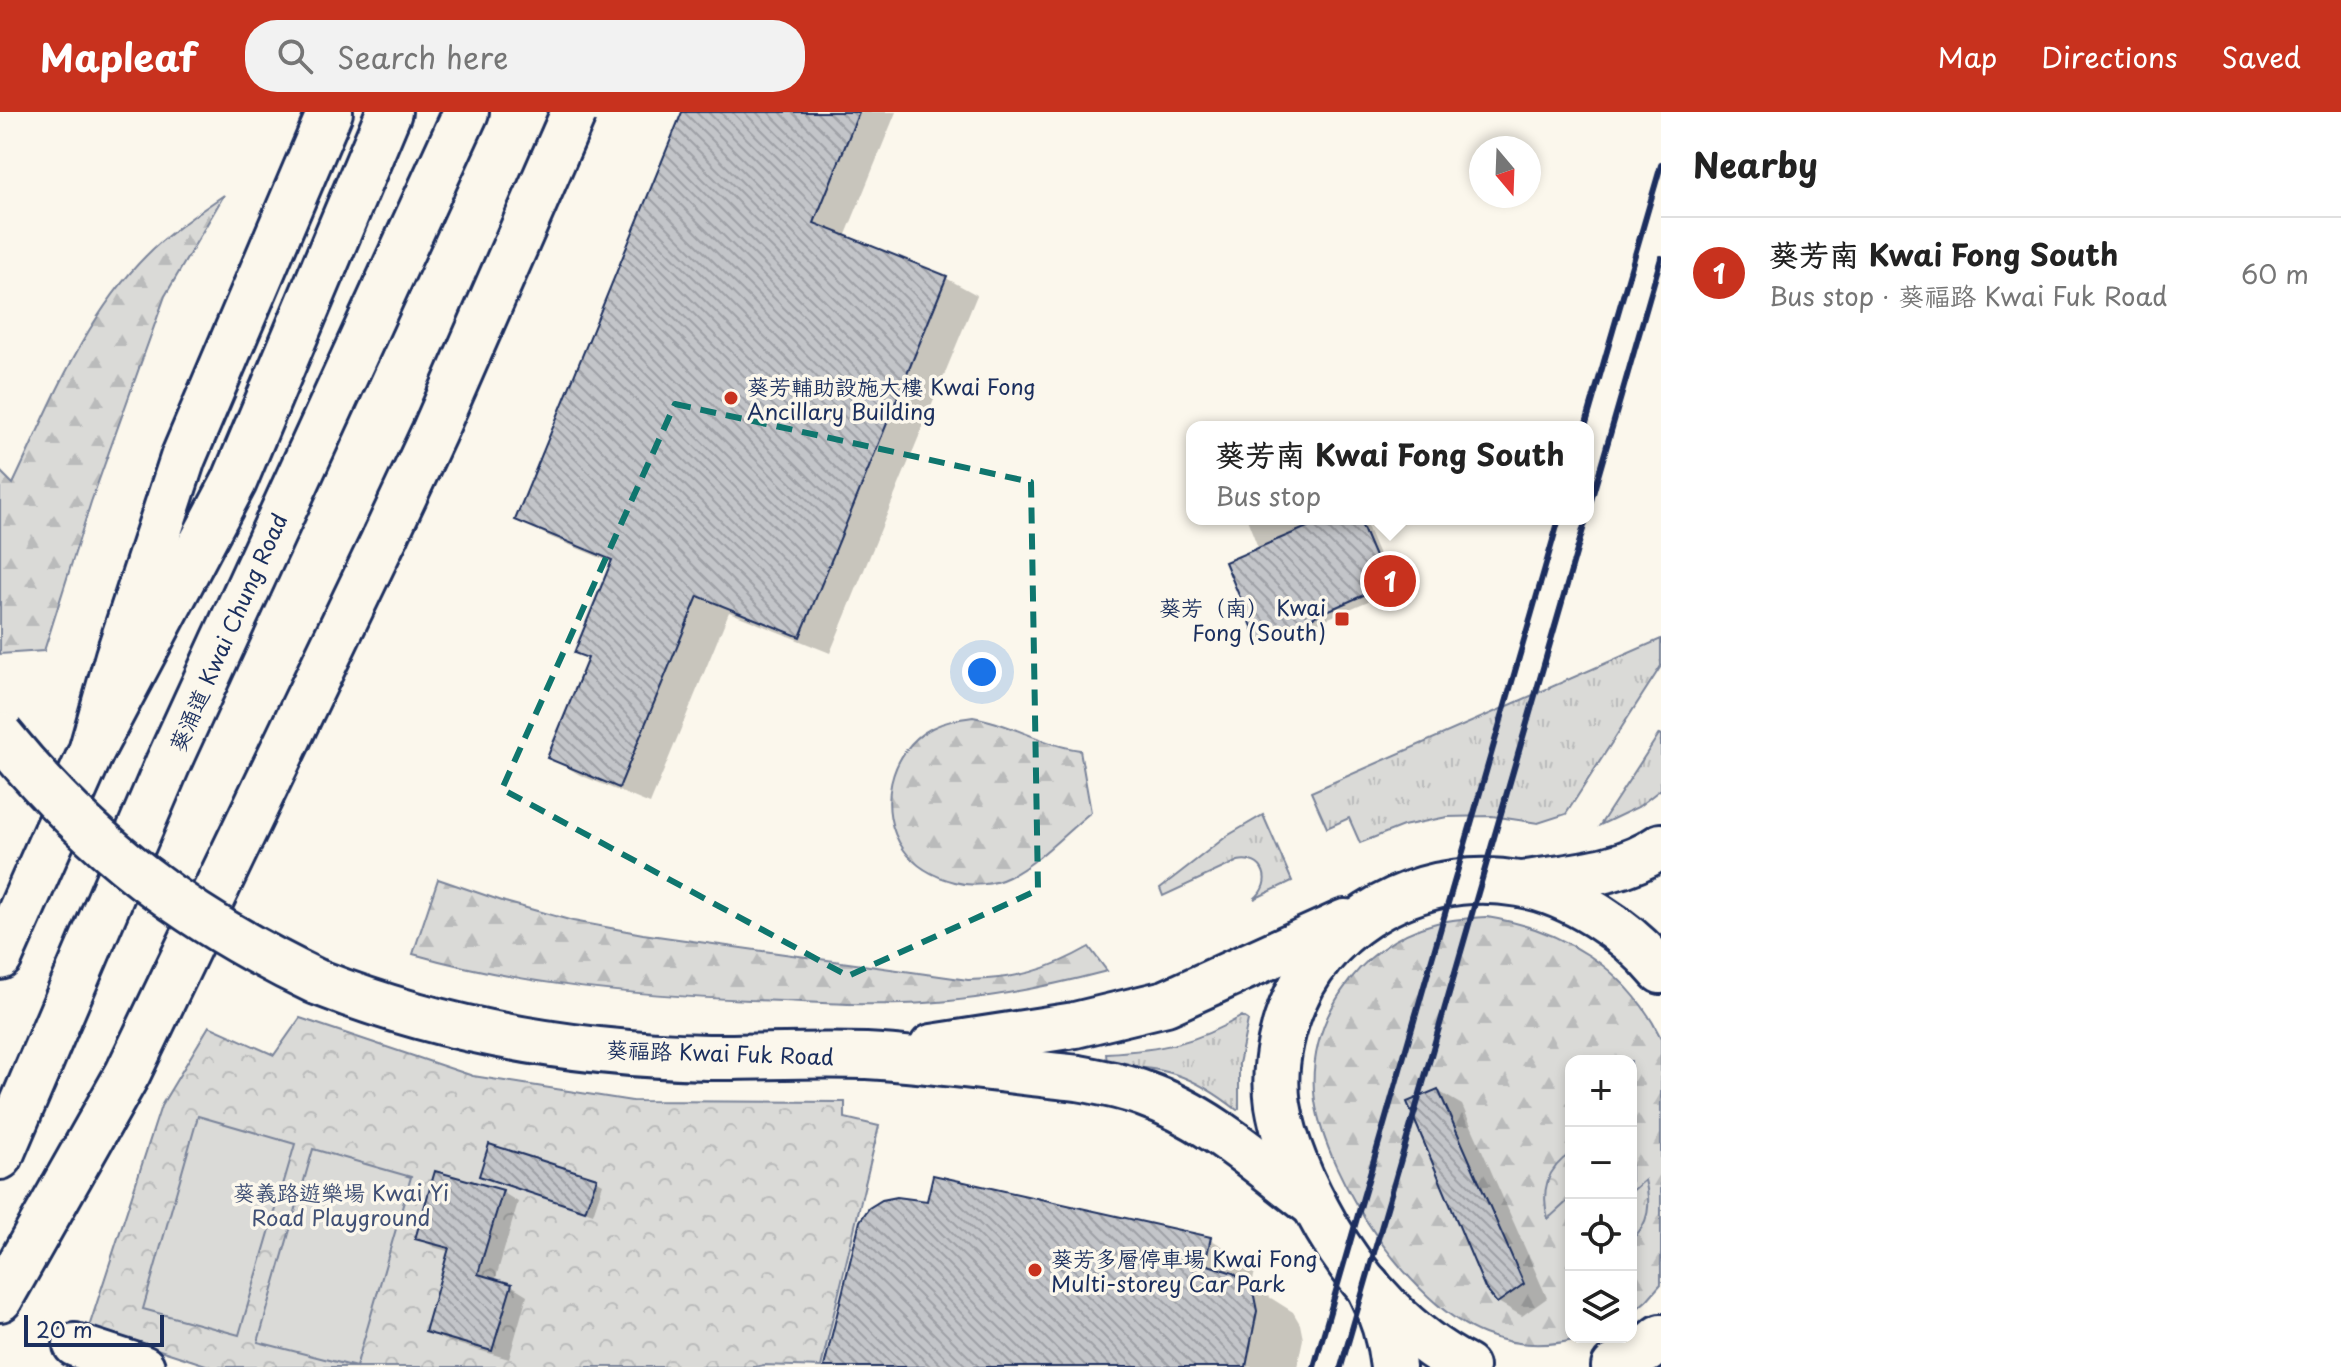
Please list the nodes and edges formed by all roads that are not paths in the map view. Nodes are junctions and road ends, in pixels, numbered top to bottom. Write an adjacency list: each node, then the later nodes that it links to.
1 (330, 112): 6 (main road)
2 (389, 112): 6 (main road)
3 (466, 112): 13 (main road, 葵涌道 Kwai Chung Road)
4 (574, 112): 16 (main road, bridge)
5 (0, 735): 12 (main road, 葵福路 Kwai Fuk Road, bridge)
6 (91, 752): 10 (main road)
7 (1661, 846): 8 (main road)
8 (1522, 884): 9 (main road); 11 (main road)
9 (1389, 902): 12 (main road, 葵福路 Kwai Fuk Road); 14 (main road)
10 (0, 957)
11 (1661, 971)
12 (866, 1056): 14 (main road, 葵福路 Kwai Fuk Road)
13 (0, 1157)
14 (1314, 1205): 15 (main road)
15 (1368, 1286): 19 (main road); 20 (main road)
16 (0, 1299)
17 (75, 1345): 18 (street)
18 (143, 1367)
19 (1393, 1367)
20 (1466, 1367)

